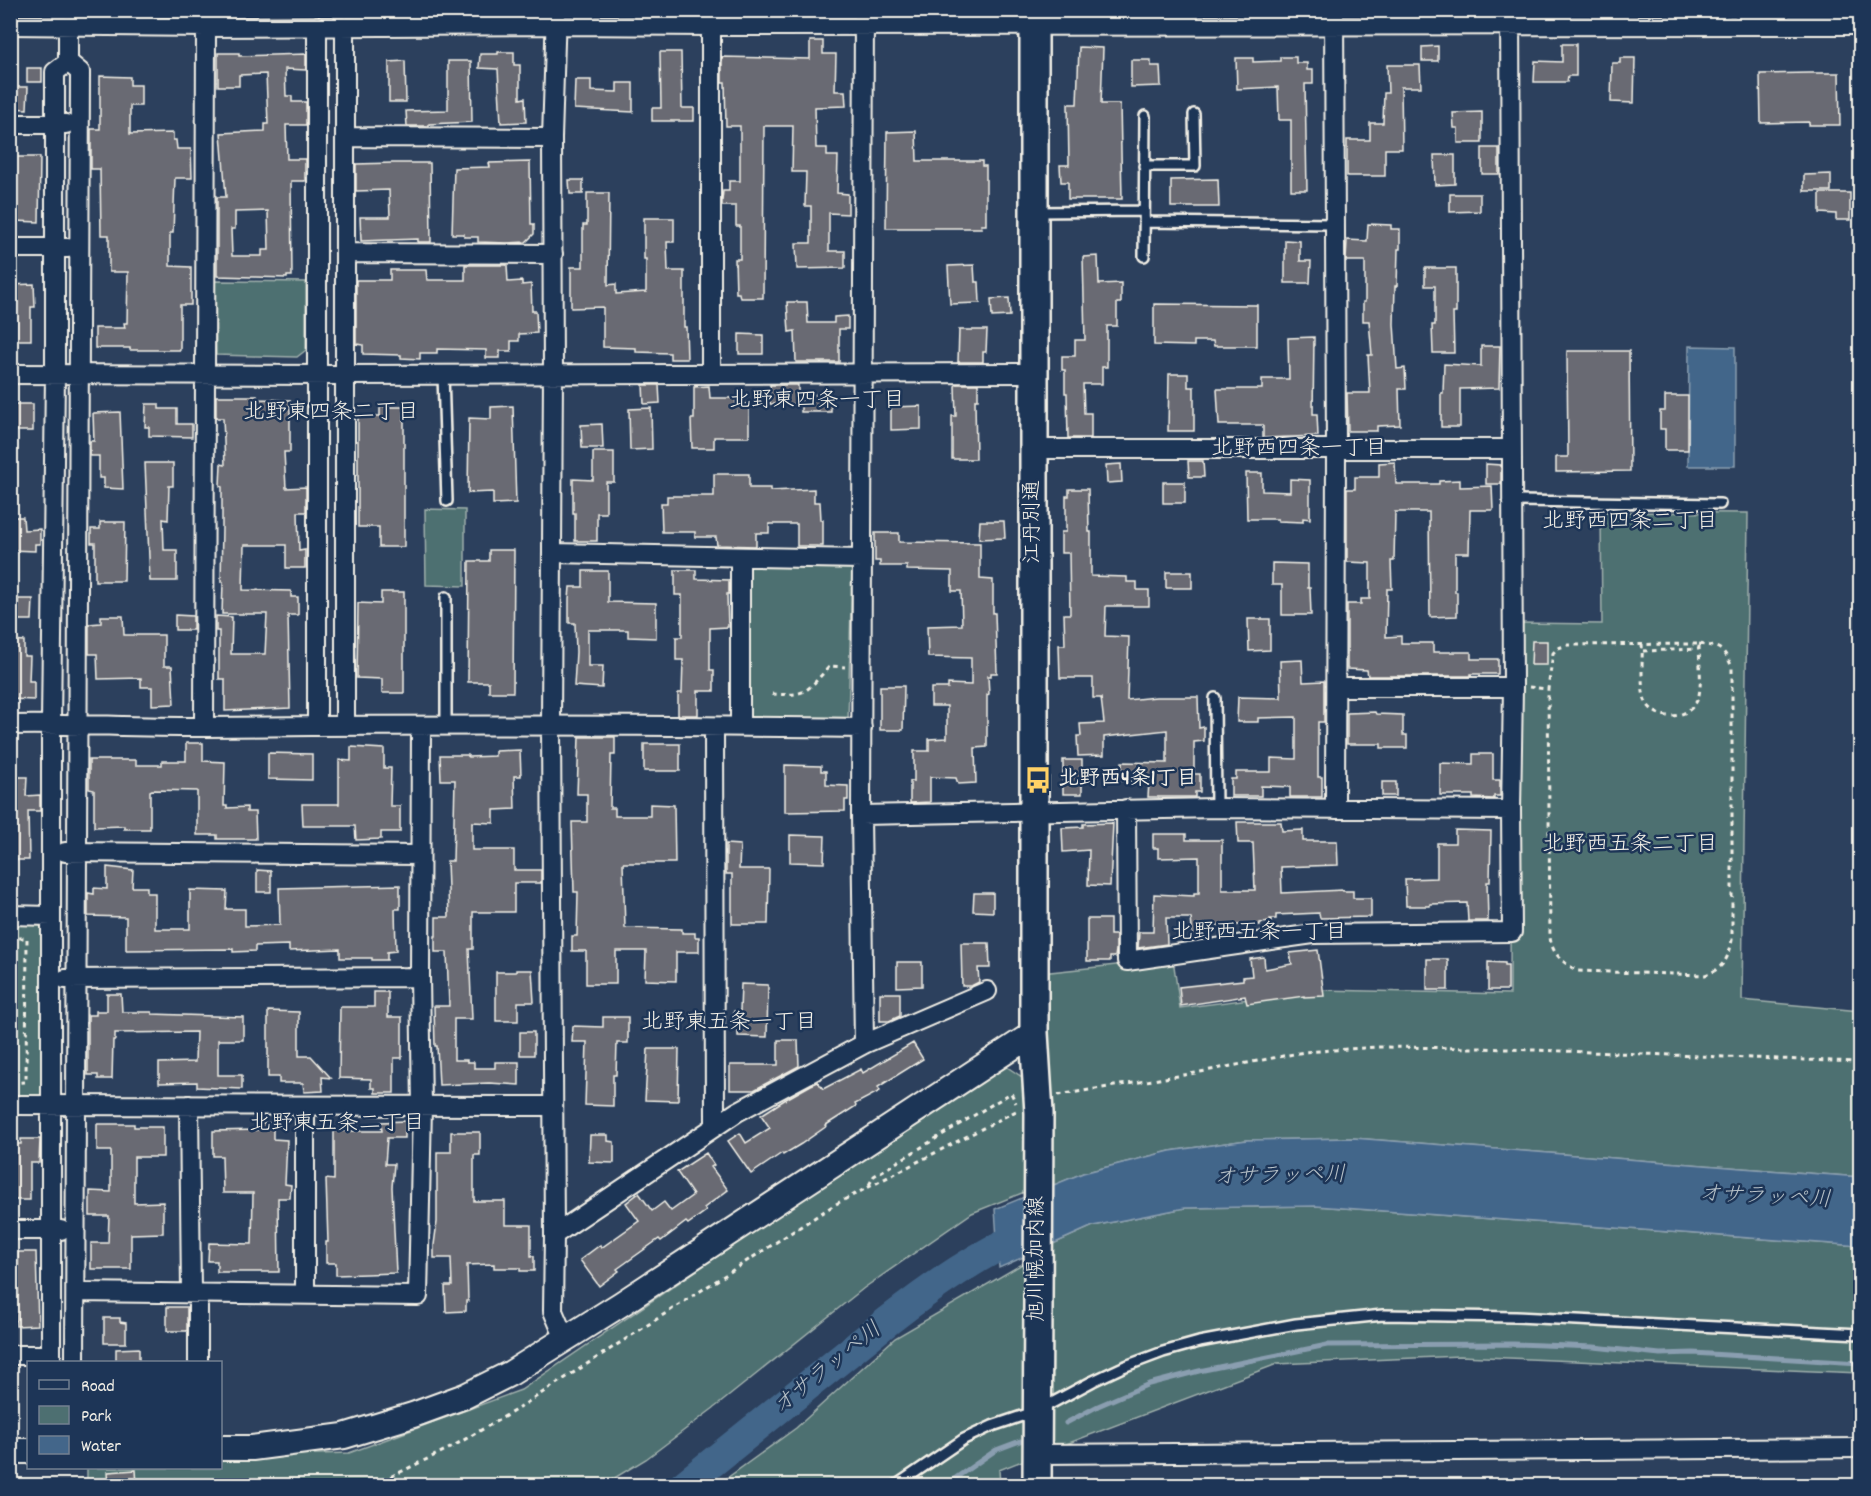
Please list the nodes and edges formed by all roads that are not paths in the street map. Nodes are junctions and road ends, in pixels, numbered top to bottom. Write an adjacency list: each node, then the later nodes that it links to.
1 (90, 18): 10 (street); 14 (street)
2 (423, 18): 3 (street); 13 (street)
3 (556, 18): 4 (street); 22 (street)
4 (711, 18): 5 (street); 35 (street)
5 (864, 18): 6 (street); 43 (street)
6 (1034, 18): 7 (street); 25 (main road, 江丹別通)
7 (1334, 18): 8 (street); 27 (street)
8 (1510, 18): 11 (street); 46 (street)
9 (10, 25): 10 (street)
10 (68, 25): 15 (street)
11 (1860, 25)
12 (317, 26): 13 (street); 14 (street); 41 (street)
13 (345, 26): 21 (street)
14 (206, 27): 40 (street)
15 (68, 62): 19 (street); 20 (street)
16 (1194, 114): 23 (lane)
17 (1145, 116): 23 (lane)
18 (10, 124): 19 (street)
19 (56, 124): 20 (street); 29 (street)
20 (80, 124): 30 (street)
21 (345, 138): 22 (street); 31 (street)
22 (552, 138): 32 (street)
23 (1144, 166): 24 (lane)
24 (1144, 211): 25 (lane); 26 (lane)
25 (1035, 212): 36 (main road, 江丹別通)
26 (1144, 222): 27 (lane); 33 (lane)
27 (1334, 224): 47 (street)
28 (10, 248): 29 (street)
29 (56, 248): 30 (street); 38 (street)
30 (78, 248): 39 (street)
31 (345, 253): 32 (street); 44 (street)
32 (553, 254): 34 (street)
33 (1144, 256)
34 (553, 373): 35 (street); 42 (street); 51 (street)
35 (711, 373): 43 (street)
36 (1035, 373): 43 (street); 45 (main road, 江丹別通)
37 (10, 374): 38 (street)
38 (55, 374): 39 (street); 59 (street)
39 (79, 374): 40 (street); 60 (street)
40 (204, 374): 41 (street); 67 (street)
41 (318, 374): 44 (street); 61 (street)
42 (443, 374): 44 (street); 48 (lane)
43 (862, 374): 53 (street)
44 (344, 375): 62 (street)
45 (1035, 449): 47 (street); 74 (main road, 江丹別通)
46 (1511, 449): 47 (street); 49 (street)
47 (1336, 450): 55 (street)
48 (447, 501)
49 (1512, 501): 50 (lane); 56 (street)
50 (1720, 504)
51 (552, 553): 52 (street); 64 (street)
52 (740, 556): 53 (street); 66 (street)
53 (862, 560): 69 (street)
54 (446, 597): 63 (lane)
55 (1336, 687): 56 (street); 72 (street)
56 (1513, 687): 73 (street)
57 (1215, 699): 70 (lane)
58 (10, 725): 59 (street)
59 (51, 725): 60 (street); 76 (street)
60 (77, 725): 67 (street); 77 (street)
61 (317, 725): 62 (street); 67 (street)
62 (345, 725): 65 (street)
63 (446, 725): 64 (street); 65 (street)
64 (551, 725): 68 (street); 93 (street)
65 (421, 726): 78 (street)
66 (740, 726): 68 (street); 69 (street)
67 (204, 727)
68 (714, 727): 94 (street)
69 (862, 728): 75 (street)
70 (1216, 808): 71 (street); 72 (street)
71 (1126, 809): 73 (street); 74 (street)
72 (1335, 809): 73 (street)
73 (1511, 810)
74 (1035, 811): 75 (street); 85 (main road, 江丹別通)
75 (861, 815): 86 (street)
76 (51, 852): 77 (street); 80 (street)
77 (76, 852): 78 (street); 83 (street)
78 (420, 855): 81 (street)
79 (10, 915): 80 (street)
80 (51, 916): 82 (street)
81 (420, 977): 83 (street); 92 (street)
82 (51, 978): 83 (street); 88 (street)
83 (76, 979): 90 (street)
84 (987, 991): 86 (street)
85 (1034, 1033): 103 (street); 108 (main road, 旭川幌加内線)
86 (864, 1044): 94 (street)
87 (10, 1105): 88 (street)
88 (51, 1105): 90 (street); 96 (street)
89 (189, 1105): 90 (street); 91 (street); 100 (street)
90 (76, 1106): 97 (street)
91 (305, 1106): 92 (street); 101 (street)
92 (422, 1106): 93 (street); 101 (street)
93 (553, 1106): 98 (street)
94 (716, 1126): 98 (street)
95 (10, 1230): 96 (street)
96 (51, 1230): 97 (street); 105 (street)
97 (75, 1230): 99 (street)
98 (554, 1235): 103 (street)
99 (76, 1292): 100 (street); 106 (street)
100 (195, 1292): 101 (street); 107 (street)
101 (305, 1294)
102 (1860, 1334): 108 (lane)
103 (565, 1339): 110 (street)
104 (10, 1355): 105 (street)
105 (51, 1359)
106 (75, 1361)
107 (198, 1361)
108 (1037, 1402): 113 (main road, 旭川幌加内線); 114 (lane)
109 (1860, 1448): 113 (street)
110 (222, 1449)
111 (10, 1451): 112 (street)
112 (27, 1451)
113 (1038, 1454): 115 (main road, 旭川幌加内線)
114 (895, 1485)
115 (1037, 1485)

